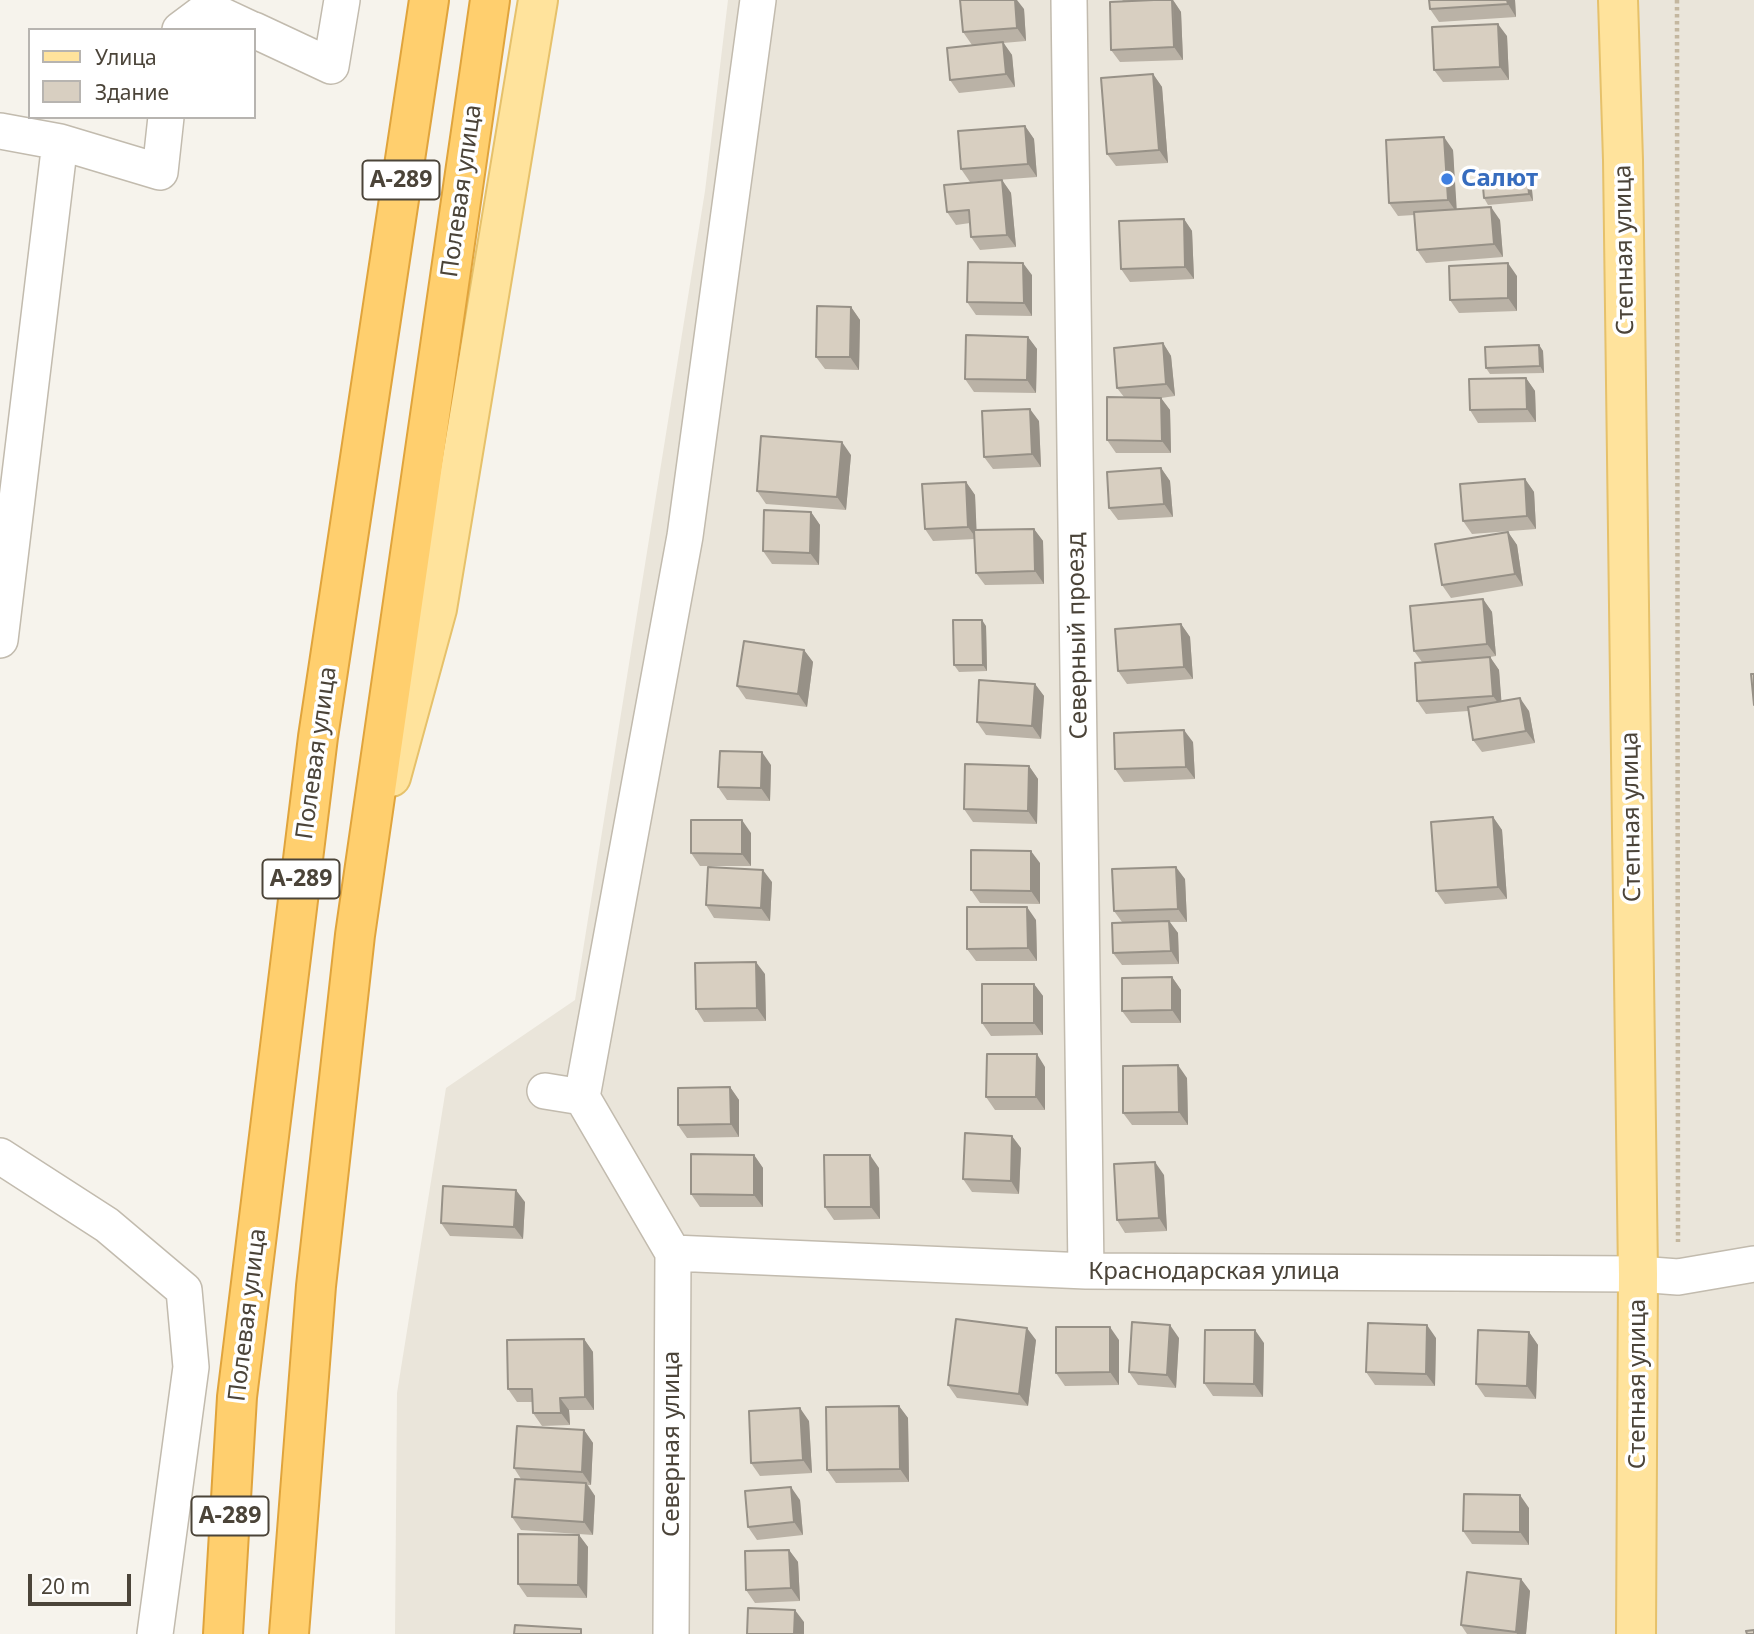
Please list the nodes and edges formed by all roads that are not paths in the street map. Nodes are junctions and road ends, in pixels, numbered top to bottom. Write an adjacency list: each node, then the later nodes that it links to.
1 (342, 0): 10 (street)
2 (429, 0): 24 (highway, Полевая улица / А-289)
3 (490, 0): 15 (highway, Полевая улица / А-289)
4 (538, 0): 15 (main road)
5 (758, 0): 17 (street)
6 (1069, 0): 21 (street, Северный проезд)
7 (1618, 0): 22 (main road, Степная улица)
8 (183, 28): 9 (street)
9 (249, 28)
10 (256, 31)
11 (166, 119): 13 (street)
12 (0, 131): 13 (street)
13 (60, 142): 14 (street)
14 (0, 640)
15 (363, 880): 25 (highway, Полевая улица / А-289)
16 (545, 1091): 17 (street)
17 (582, 1097): 19 (street)
18 (0, 1156): 23 (street)
19 (673, 1253): 21 (street, Краснодарская улица); 26 (street, Северная улица)
20 (1754, 1264): 22 (street, Краснодарская улица)
21 (1086, 1271): 22 (street, Краснодарская улица)
22 (1638, 1274): 27 (main road, Степная улица)
23 (155, 1634)
24 (223, 1634)
25 (289, 1634)
26 (671, 1634)
27 (1636, 1634)

